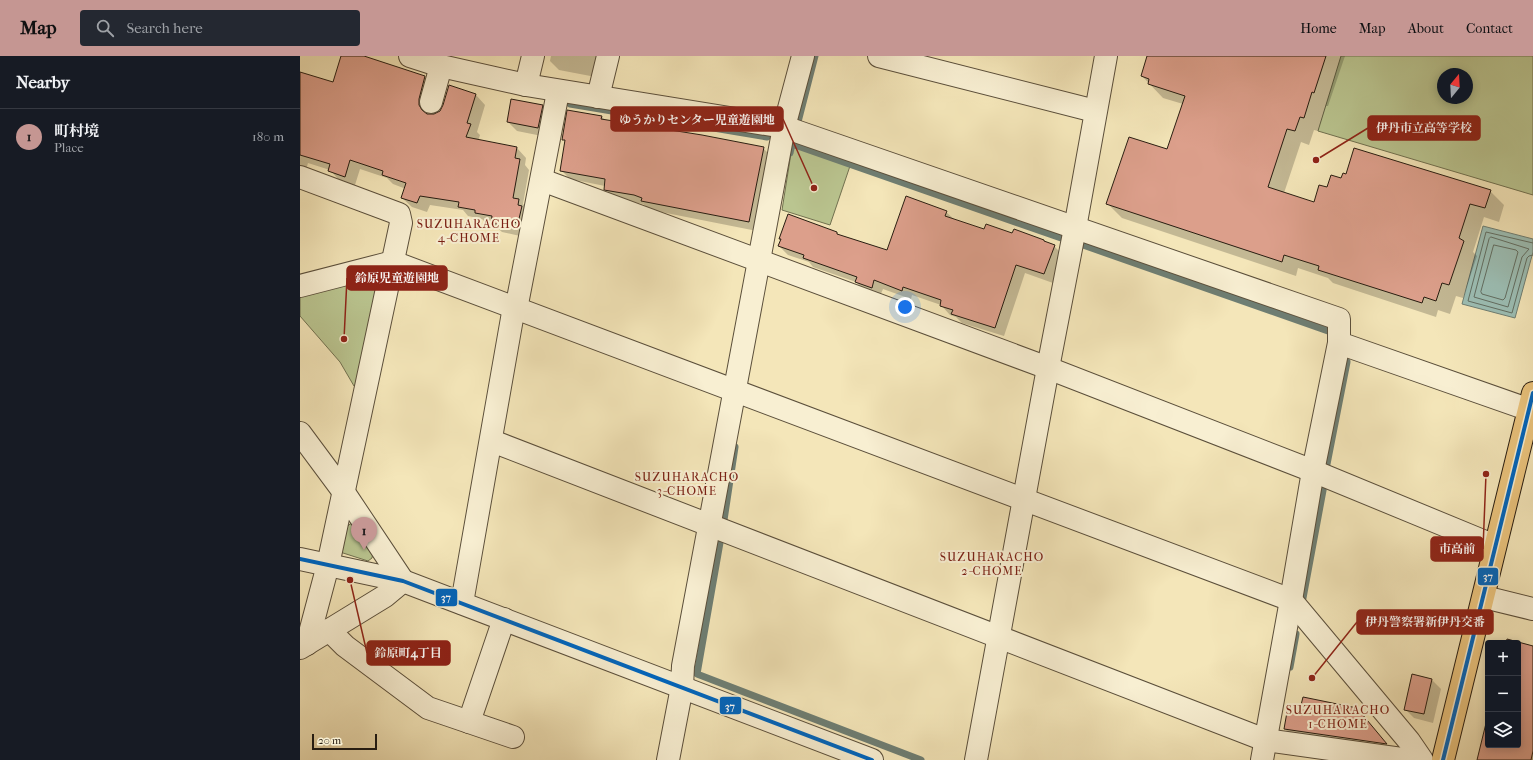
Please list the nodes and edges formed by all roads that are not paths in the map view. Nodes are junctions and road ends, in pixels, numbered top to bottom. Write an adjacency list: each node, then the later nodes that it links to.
1 (410, 56): 7 (street)
2 (532, 56): 8 (street)
3 (608, 56): 10 (street)
4 (802, 56): 13 (street)
5 (879, 56): 12 (street)
6 (1106, 56): 12 (street)
7 (441, 66): 8 (street); 11 (street)
8 (526, 86): 9 (street)
9 (558, 92): 10 (street); 15 (street)
10 (598, 97): 13 (street)
11 (431, 102)
12 (1095, 111): 16 (street)
13 (784, 126): 16 (street); 17 (street)
14 (300, 177): 18 (street)
15 (542, 180): 17 (street); 20 (street)
16 (1075, 228): 21 (street); 22 (street)
17 (758, 260): 22 (street); 23 (street)
18 (393, 262): 19 (street); 20 (street); 28 (street)
19 (300, 286)
20 (514, 307): 23 (street); 26 (street)
21 (1339, 343): 24 (street); 27 (street)
22 (1048, 368): 27 (street); 29 (street)
23 (734, 391): 29 (street); 30 (street)
24 (1532, 404): 31 (main road)
25 (300, 433): 28 (street)
26 (492, 441): 30 (street); 37 (street)
27 (1313, 471): 31 (street); 36 (street)
28 (343, 492): 33 (street); 34 (street)
29 (1024, 499): 36 (street); 41 (street)
30 (709, 525): 41 (street); 43 (street)
31 (1495, 546): 35 (main road)
32 (300, 559): 33 (street)
33 (328, 565): 34 (street); 42 (street)
34 (403, 581): 37 (street); 40 (street)
35 (1484, 597): 38 (street); 52 (main road)
36 (1292, 600): 46 (street); 51 (street)
37 (462, 603): 39 (street)
38 (1533, 609)
39 (504, 619): 43 (street); 44 (street)
40 (330, 630): 42 (street); 44 (street)
41 (999, 636): 46 (street); 49 (street)
42 (304, 646)
43 (682, 687): 47 (street); 48 (street)
44 (469, 722): 45 (street)
45 (513, 737)
46 (1263, 750): 50 (street)
47 (668, 760)
48 (872, 760)
49 (976, 760)
50 (1409, 760)
51 (1422, 760)
52 (1443, 760)

